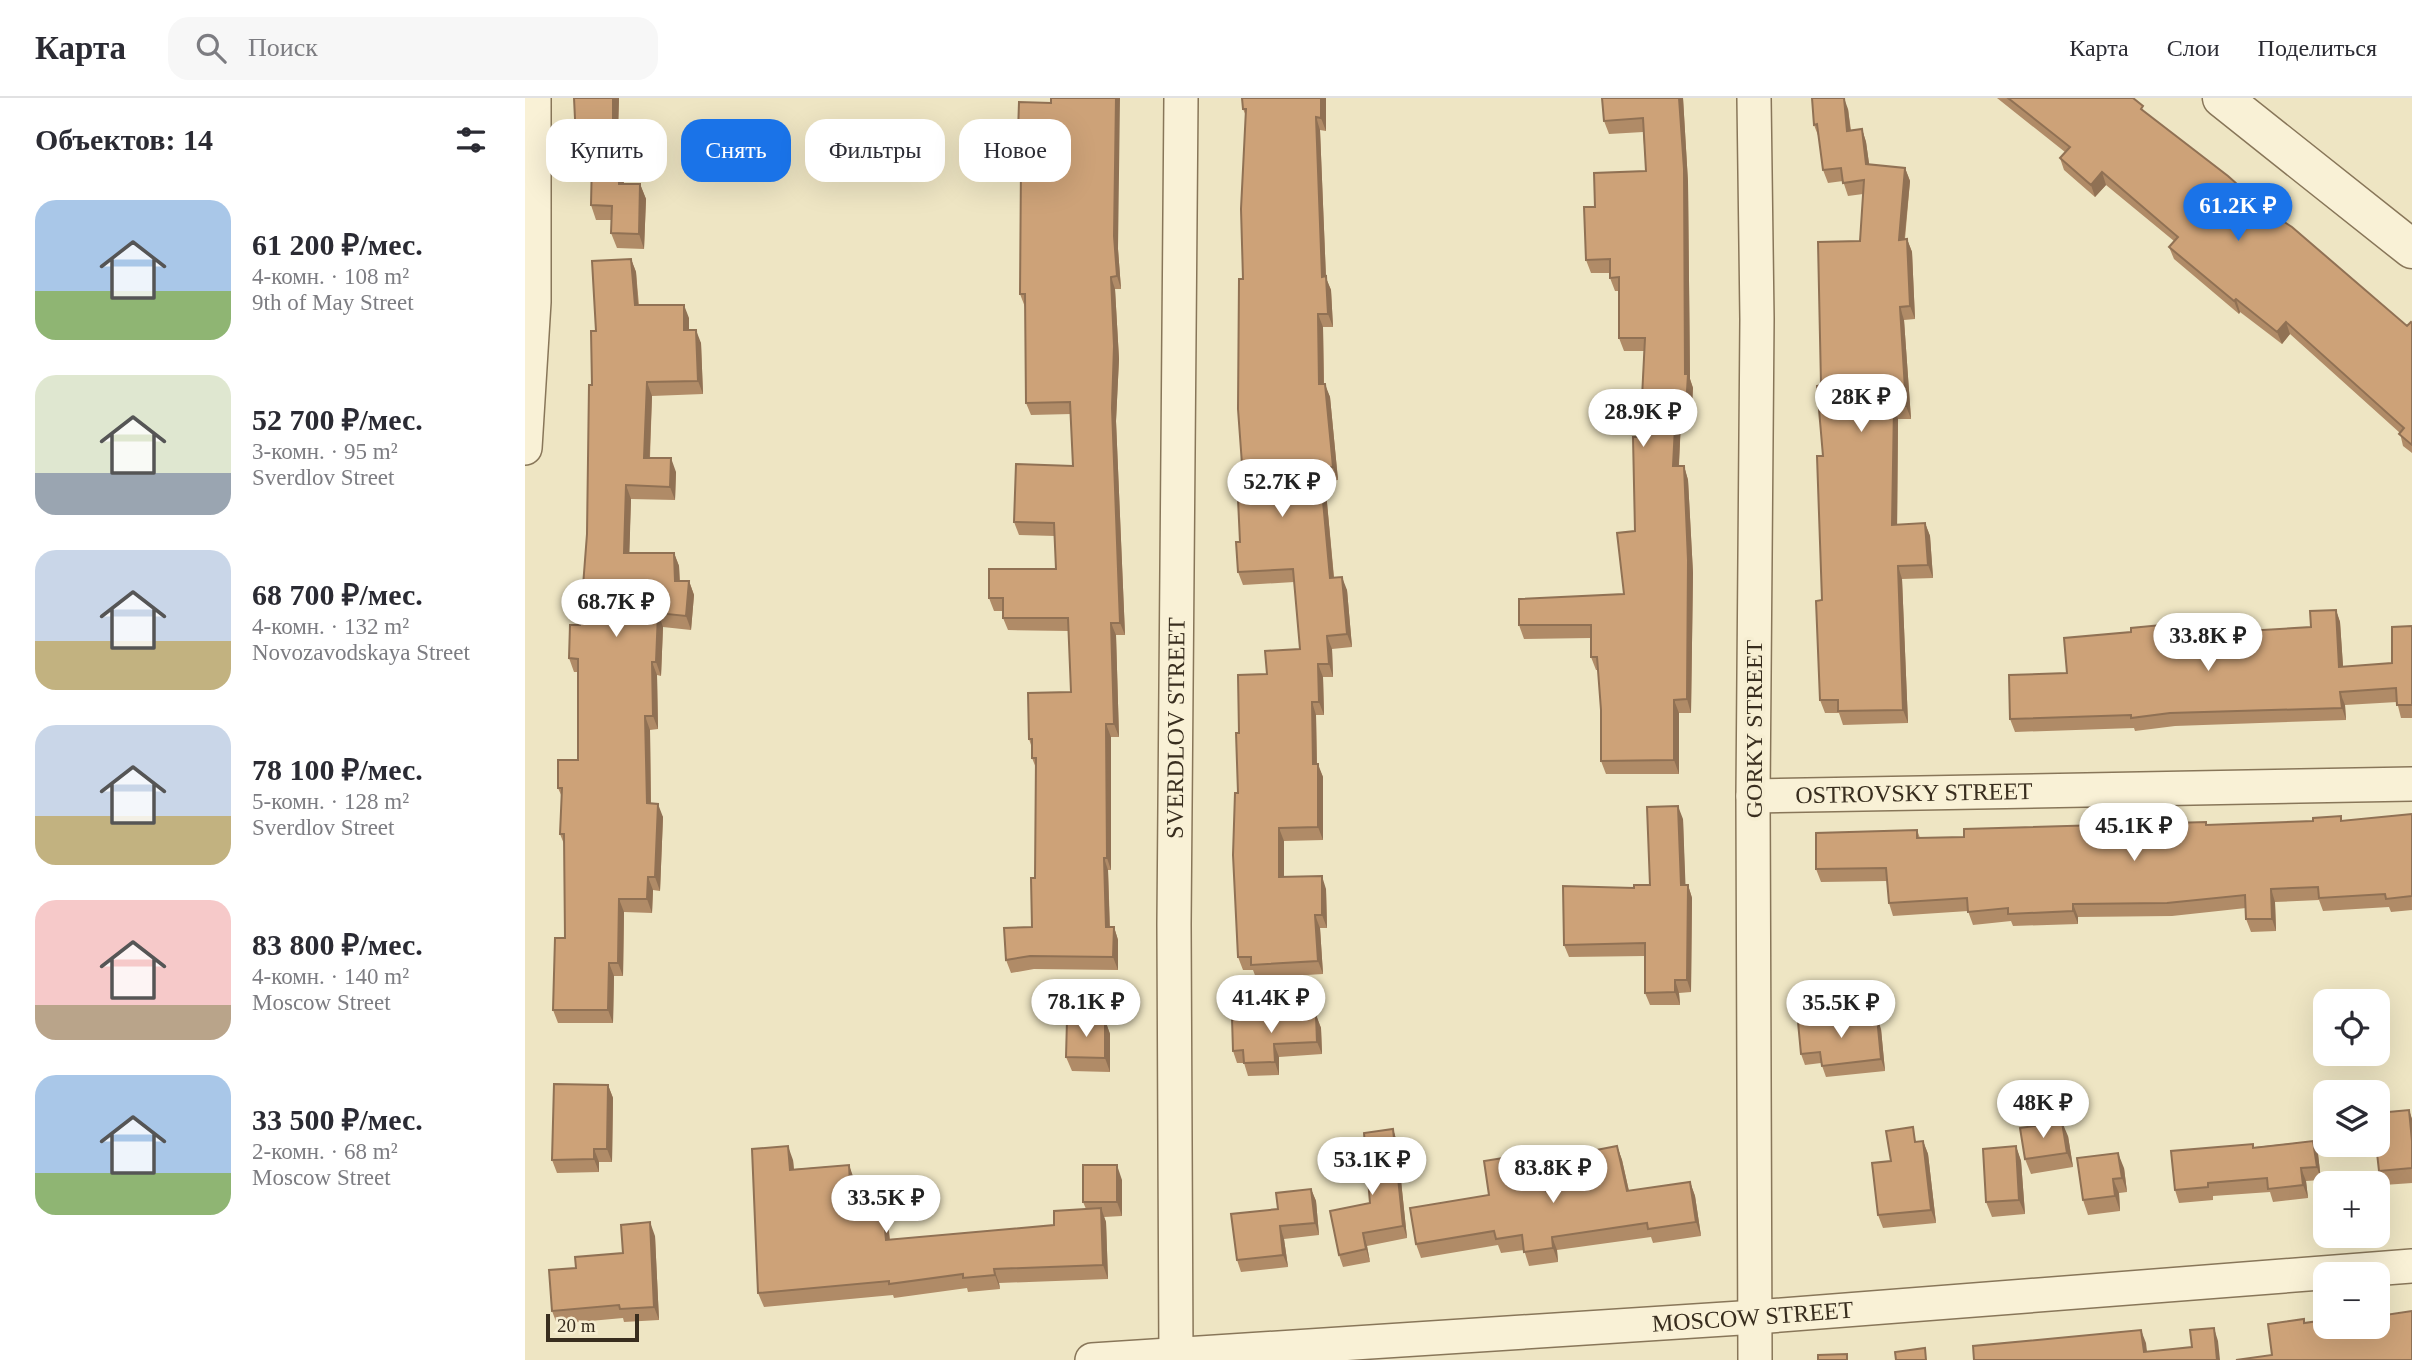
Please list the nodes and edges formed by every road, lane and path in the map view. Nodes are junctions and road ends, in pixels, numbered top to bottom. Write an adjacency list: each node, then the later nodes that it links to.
1 (534, 98): 6 (street)
2 (1181, 98): 11 (street, SVERDLOV STREET)
3 (1755, 98): 8 (street, GORKY STREET)
4 (2222, 98): 5 (street)
5 (2412, 250)
6 (525, 448)
7 (2412, 784): 8 (street, OSTROVSKY STREET)
8 (1753, 796): 10 (street, GORKY STREET)
9 (2412, 1266): 10 (street, MOSCOW STREET)
10 (1756, 1317): 11 (street, MOSCOW STREET); 13 (street, GORKY STREET)
11 (1176, 1357): 12 (street, MOSCOW STREET)
12 (1092, 1360)
13 (1755, 1360)

